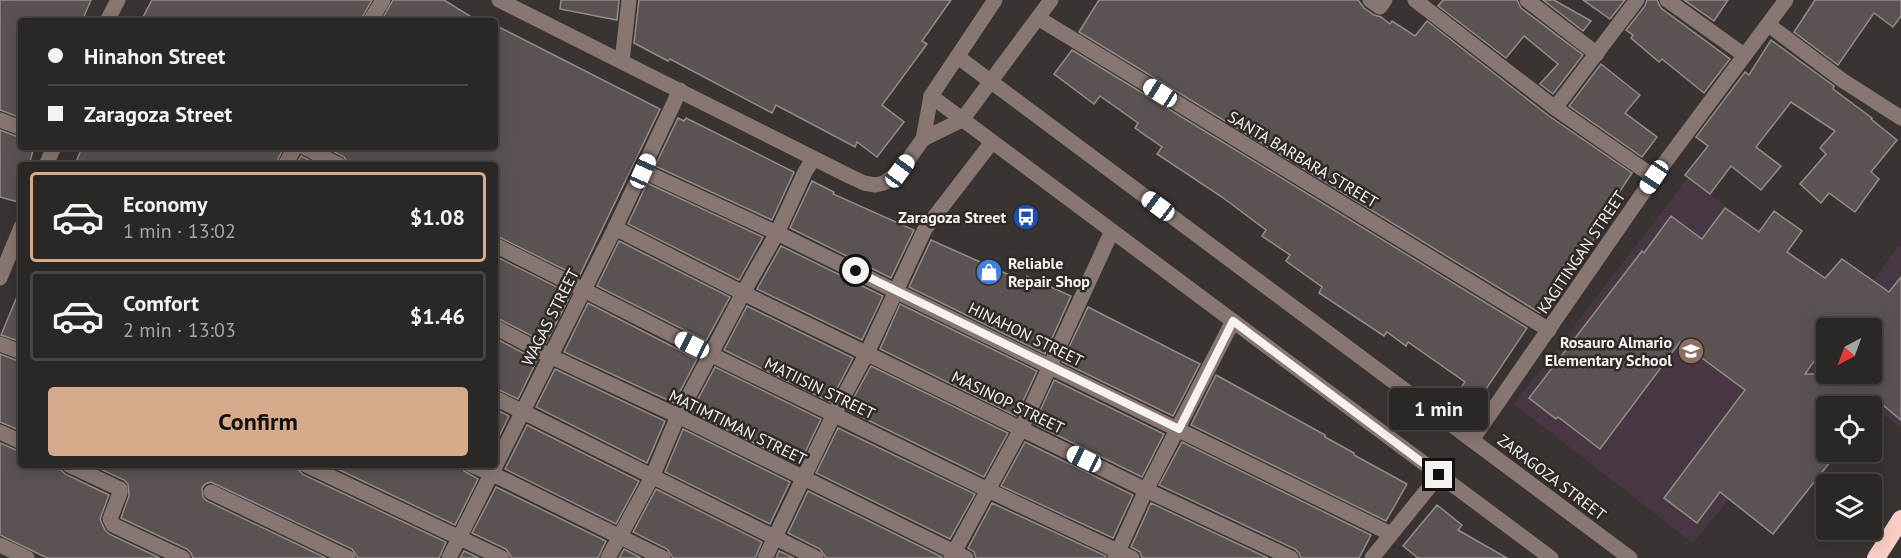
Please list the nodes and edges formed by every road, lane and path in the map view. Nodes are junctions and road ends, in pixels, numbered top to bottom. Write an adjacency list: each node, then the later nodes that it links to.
1 (118, 0): 12 (street)
2 (382, 0): 13 (street)
3 (499, 0): 19 (street)
4 (629, 0): 19 (street)
5 (995, 0): 18 (street)
6 (1051, 0): 14 (street)
7 (1415, 0): 23 (street)
8 (1527, 0): 16 (street)
9 (1637, 0): 16 (street)
10 (1668, 0): 17 (street)
11 (1786, 0): 15 (street, KAGITINGAN STREET)
12 (109, 18)
13 (372, 18)
14 (1038, 18): 20 (street); 47 (street, SANTA BARBARA STREET)
15 (1769, 25): 17 (street, KAGITINGAN STREET); 24 (street)
16 (1597, 54): 23 (street)
17 (1744, 56): 34 (street, KAGITINGAN STREET)
18 (958, 57): 20 (street, ZARAGOZA STREET); 22 (street)
19 (622, 61): 21 (street)
20 (991, 81): 26 (street); 61 (street, ZARAGOZA STREET)
21 (680, 90): 31 (street); 33 (street, WAGAS STREET)
22 (931, 96): 26 (street); 28 (street)
23 (1556, 108): 34 (street)
24 (1901, 118)
25 (0, 120): 27 (street)
26 (962, 120): 28 (street); 29 (street)
27 (18, 127)
28 (923, 139): 31 (street)
29 (992, 142): 36 (street); 42 (street)
30 (310, 150): 32 (street)
31 (813, 159): 37 (street)
32 (333, 162)
33 (643, 171): 35 (street, WAGAS STREET); 37 (street, HINAHON STREET)
34 (1654, 177): 47 (street, KAGITINGAN STREET)
35 (615, 228): 43 (street, WAGAS STREET); 44 (street, MASINOP STREET)
36 (1112, 231): 45 (street); 53 (street)
37 (777, 232): 42 (street, HINAHON STREET); 44 (street)
38 (18, 235): 40 (street)
39 (498, 247): 43 (street, MATIISIN STREET)
40 (10, 256): 41 (street)
41 (0, 278)
42 (896, 290): 50 (street); 53 (street, HINAHON STREET)
43 (584, 291): 51 (street, MATIISIN STREET); 52 (street, WAGAS STREET)
44 (742, 293): 50 (street, MASINOP STREET); 51 (street)
45 (1233, 321): 59 (street); 69 (street)
46 (498, 329): 52 (street, MATIMTIMAN STREET)
47 (1549, 330): 61 (street, KAGITINGAN STREET)
48 (0, 344): 49 (street)
49 (18, 351)
50 (867, 353): 56 (street); 58 (street, MASINOP STREET)
51 (710, 354): 56 (street, MATIISIN STREET); 57 (street)
52 (550, 356): 55 (street, WAGAS STREET); 57 (street, MATIMTIMAN STREET)
53 (1049, 365): 58 (street); 59 (street, HINAHON STREET)
54 (498, 400): 55 (street)
55 (522, 412): 63 (street, WAGAS STREET); 70 (street)
56 (834, 414): 71 (street); 72 (street, MATIISIN STREET)
57 (678, 416): 70 (street); 71 (street, MATIMTIMAN STREET)
58 (1021, 429): 72 (street); 73 (street, MASINOP STREET)
59 (1179, 429): 73 (street); 76 (street, HINAHON STREET)
60 (0, 432): 62 (street)
61 (1472, 440): 95 (street, ZARAGOZA STREET)
62 (18, 441)
63 (498, 459)
64 (75, 468): 84 (street)
65 (312, 468): 77 (street)
66 (477, 468): 68 (street)
67 (494, 468): 68 (street, WAGAS STREET)
68 (490, 475): 77 (street, WAGAS STREET); 78 (street)
69 (1439, 475): 76 (street); 94 (street)
70 (652, 477): 78 (street); 79 (street)
71 (803, 479): 79 (street); 81 (street, MATIMTIMAN STREET)
72 (988, 490): 81 (street); 82 (street, MATIISIN STREET)
73 (1146, 490): 82 (street); 92 (street, MASINOP STREET)
74 (211, 492): 85 (street)
75 (1901, 519): 96 (highway)
76 (1391, 534): 93 (street)
77 (459, 537): 86 (street, WAGAS STREET); 87 (street)
78 (619, 537): 88 (street); 89 (street)
79 (774, 537): 90 (street); 91 (street)
80 (0, 545): 83 (street)
81 (957, 556)
82 (1122, 556)
83 (27, 558)
84 (183, 558)
85 (348, 558)
86 (449, 558)
87 (502, 558)
88 (608, 558)
89 (663, 558)
90 (765, 558)
91 (816, 558)
92 (1292, 558)
93 (1372, 558)
94 (1551, 558)
95 (1630, 558)
96 (1876, 558)

